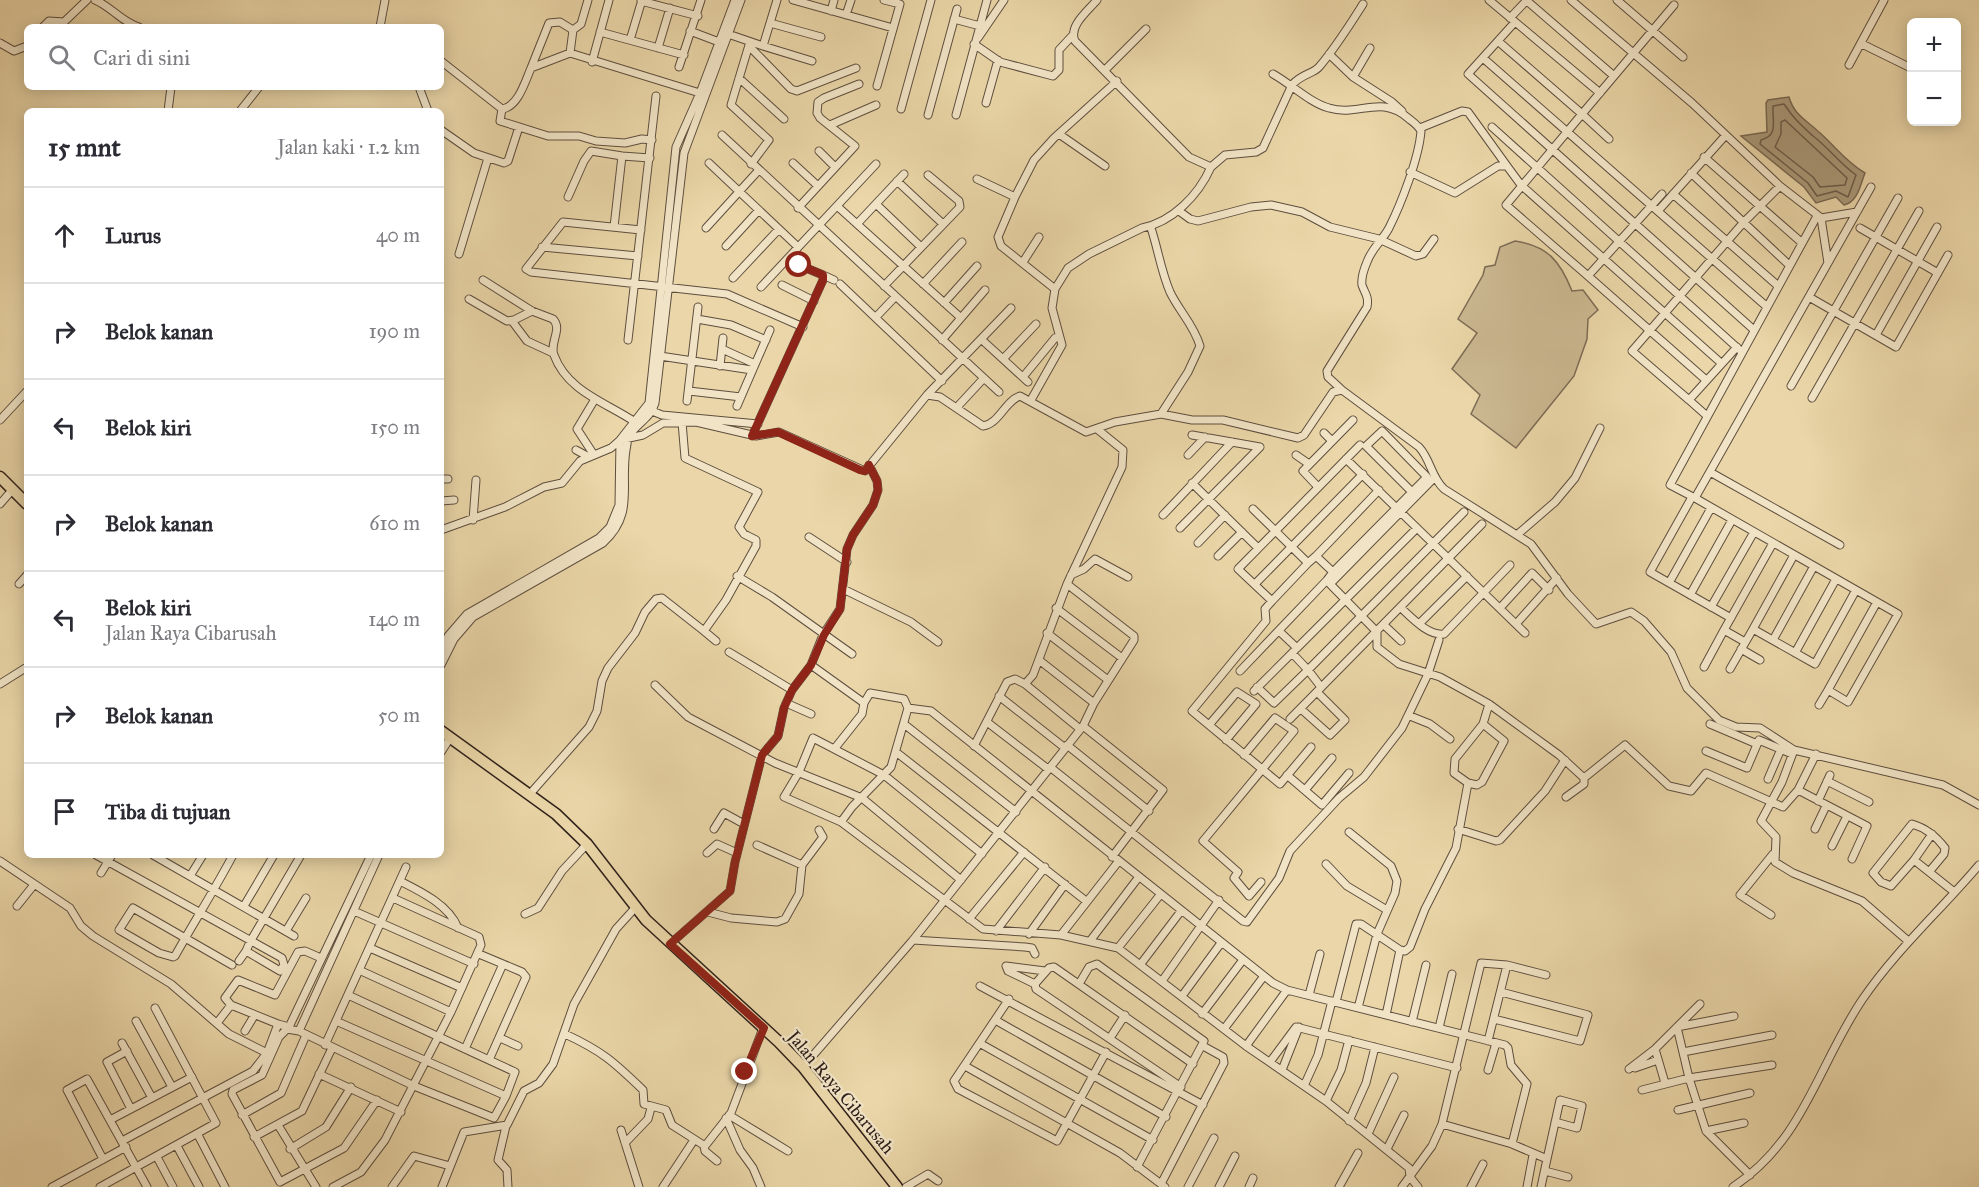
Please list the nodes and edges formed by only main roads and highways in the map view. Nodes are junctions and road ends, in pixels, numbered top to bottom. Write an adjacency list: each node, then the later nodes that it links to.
1 (0, 477): 2 (main road)
2 (24, 501)
3 (446, 734): 4 (main road, Jalan Raya Cibarusah)
4 (897, 1187)

